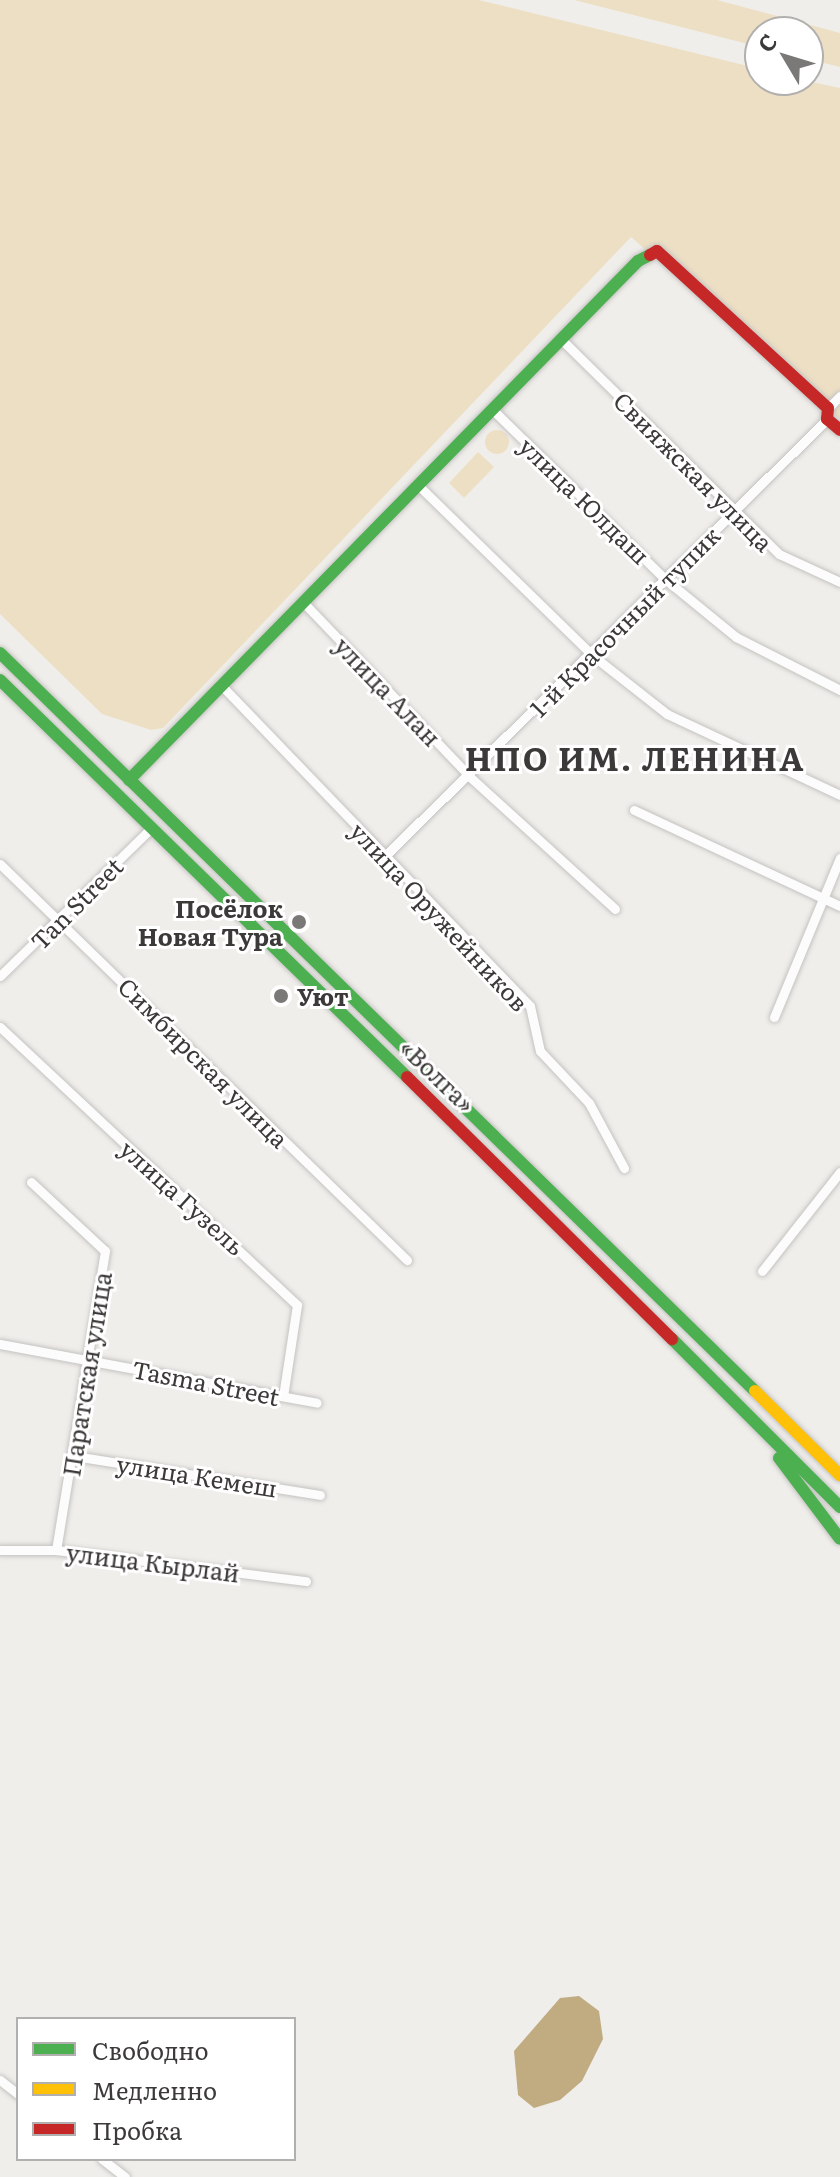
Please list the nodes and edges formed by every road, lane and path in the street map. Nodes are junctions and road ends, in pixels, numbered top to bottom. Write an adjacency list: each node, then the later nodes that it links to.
1 (562, 340): 3 (main road); 4 (main road); 7 (street, Свияжская улица)
2 (840, 396): 4 (street, 1-й Красочный тупик)
3 (493, 410): 6 (main road); 8 (street, улица Юлдаш)
4 (827, 414): 5 (main road); 7 (street, 1-й Красочный тупик)
5 (840, 430)
6 (418, 485): 10 (main road); 12 (street)
7 (734, 510): 8 (street, 1-й Красочный тупик); 9 (street, Свияжская улица)
8 (665, 579): 12 (street, 1-й Красочный тупик); 15 (street, улица Юлдаш)
9 (840, 582)
10 (304, 603): 14 (main road); 16 (street, улица Алан)
11 (0, 653): 17 (main road, «Волга»)
12 (592, 655): 16 (street, 1-й Красочный тупик); 18 (street)
13 (0, 680): 20 (main road, «Волга»)
14 (222, 686): 17 (main road); 21 (street, улица Оружейников)
15 (840, 690)
16 (470, 777): 21 (street, 1-й Красочный тупик); 26 (street, улица Алан)
17 (129, 780): 42 (main road, «Волга»)
18 (840, 795)
19 (634, 810): 24 (street)
20 (151, 828): 27 (street, Tan Street); 40 (main road, «Волга»)
21 (386, 855): 31 (street, улица Оружейников)
22 (840, 858): 24 (street)
23 (0, 864): 27 (street, Симбирская улица)
24 (822, 896): 25 (street); 29 (street)
25 (840, 906)
26 (615, 909)
27 (59, 921): 28 (street, Tan Street); 34 (street, Симбирская улица)
28 (0, 976)
29 (774, 1017)
30 (0, 1027): 38 (street, улица Гузель)
31 (624, 1168)
32 (840, 1172): 35 (street)
33 (31, 1182): 37 (street, Паратская улица)
34 (407, 1260)
35 (762, 1271)
36 (0, 1344): 37 (street, Tasma Street)
37 (86, 1359): 38 (street, Tasma Street); 41 (street, Паратская улица)
38 (283, 1396): 39 (street, Tasma Street)
39 (317, 1403)
40 (738, 1406): 44 (main road, «Волга»); 45 (main road)
41 (74, 1456): 43 (street, улица Кемеш); 47 (street, Паратская улица)
42 (840, 1475)
43 (320, 1495)
44 (840, 1507)
45 (840, 1539)
46 (0, 1550): 47 (street, улица Кырлай)
47 (56, 1550): 48 (street, улица Кырлай)
48 (306, 1581)
49 (0, 2080): 50 (street)
50 (16, 2092)
51 (105, 2161): 52 (street)
52 (125, 2177)

